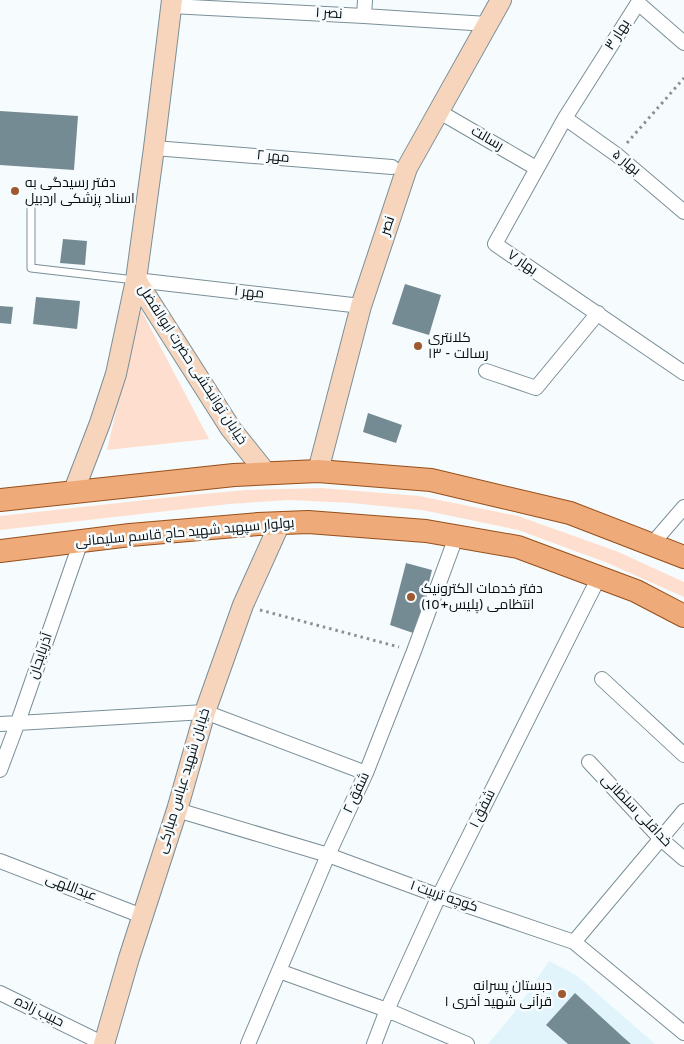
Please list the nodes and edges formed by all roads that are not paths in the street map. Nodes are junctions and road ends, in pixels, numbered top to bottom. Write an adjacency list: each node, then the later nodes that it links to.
1 (365, 0): 5 (street)
2 (501, 0): 6 (street, نصر)
3 (172, 3): 4 (street, نصر ۱); 10 (street, خیابان توانبخشی حضرت ابوالفضل)
4 (291, 6): 5 (street, نصر ۱)
5 (364, 16): 6 (street, نصر ۱)
6 (486, 24): 8 (street, نصر)
7 (684, 43): 9 (street, بهار ۳)
8 (438, 111): 12 (street, رسالت); 16 (street, نصر)
9 (565, 118): 12 (street); 14 (street, بهار ۵)
10 (154, 148): 11 (street, مهر ۲); 15 (street, خیابان توانبخشی حضرت ابوالفضل)
11 (392, 167)
12 (536, 168): 17 (street, بهار ۷)
13 (31, 205): 15 (lane)
14 (684, 212)
15 (136, 280): 16 (street, مهر ۱); 21 (street, خیابان توانبخشی حضرت ابوالفضل); 22 (street, خیابان توانبخشی حضرت ابوالفضل)
16 (362, 306): 20 (street, نصر)
17 (598, 313): 18 (street); 19 (street, بهار ۷)
18 (486, 371)
19 (684, 373)
20 (318, 470): 21 (main road); 28 (main road)
21 (267, 474): 22 (main road)
22 (73, 492): 23 (main road)
23 (0, 500)
24 (684, 507): 28 (street)
25 (280, 523): 26 (main road, بولوار سپهبد شهید حاج قاسم سلیمانی); 27 (main road, بولوار سپهبد شهید حاج قاسم سلیمانی); 34 (street, خیابان شهید عباس مبارکی)
26 (456, 537): 31 (main road, بولوار سپهبد شهید حاج قاسم سلیمانی); 40 (street, شفق ۲)
27 (81, 541): 29 (main road, بولوار سپهبد شهید حاج قاسم سلیمانی); 35 (street, آذربایجان)
28 (652, 544): 30 (main road)
29 (0, 551)
30 (684, 557)
31 (599, 577): 32 (main road, بولوار سپهبد شهید حاج قاسم سلیمانی); 47 (street, شفق ۱)
32 (684, 616)
33 (602, 679): 37 (street)
34 (205, 712): 35 (street); 40 (street); 41 (street, خیابان شهید عباس مبارکی)
35 (18, 722): 36 (street); 39 (street, آذربایجان)
36 (0, 724)
37 (684, 755)
38 (589, 762): 43 (street, خداقلی سلطانی)
39 (0, 770)
40 (366, 773): 44 (street, شفق ۲)
41 (177, 810): 44 (street, کوچه تربیت ۱); 48 (street, خیابان شهید عباس مبارکی)
42 (684, 811): 43 (street)
43 (661, 839): 45 (street, خداقلی سلطانی); 49 (street)
44 (328, 855): 47 (street, کوچه تربیت ۱); 50 (street, شفق ۲)
45 (684, 859)
46 (0, 861): 48 (street, عبداللهی)
47 (439, 896): 49 (street, کوچه تربیت ۱); 52 (street, شفق ۱)
48 (142, 916): 54 (street, خیابان شهید عباس مبارکی)
49 (574, 942): 53 (street, کوچه تربیت ۱)
50 (279, 971): 52 (street); 55 (street, شفق ۲)
51 (0, 993): 54 (street, حبیب زاده)
52 (387, 1010): 56 (street, شفق ۱); 57 (street)
53 (684, 1033)
54 (104, 1044)
55 (248, 1044)
56 (374, 1044)
57 (467, 1044)

